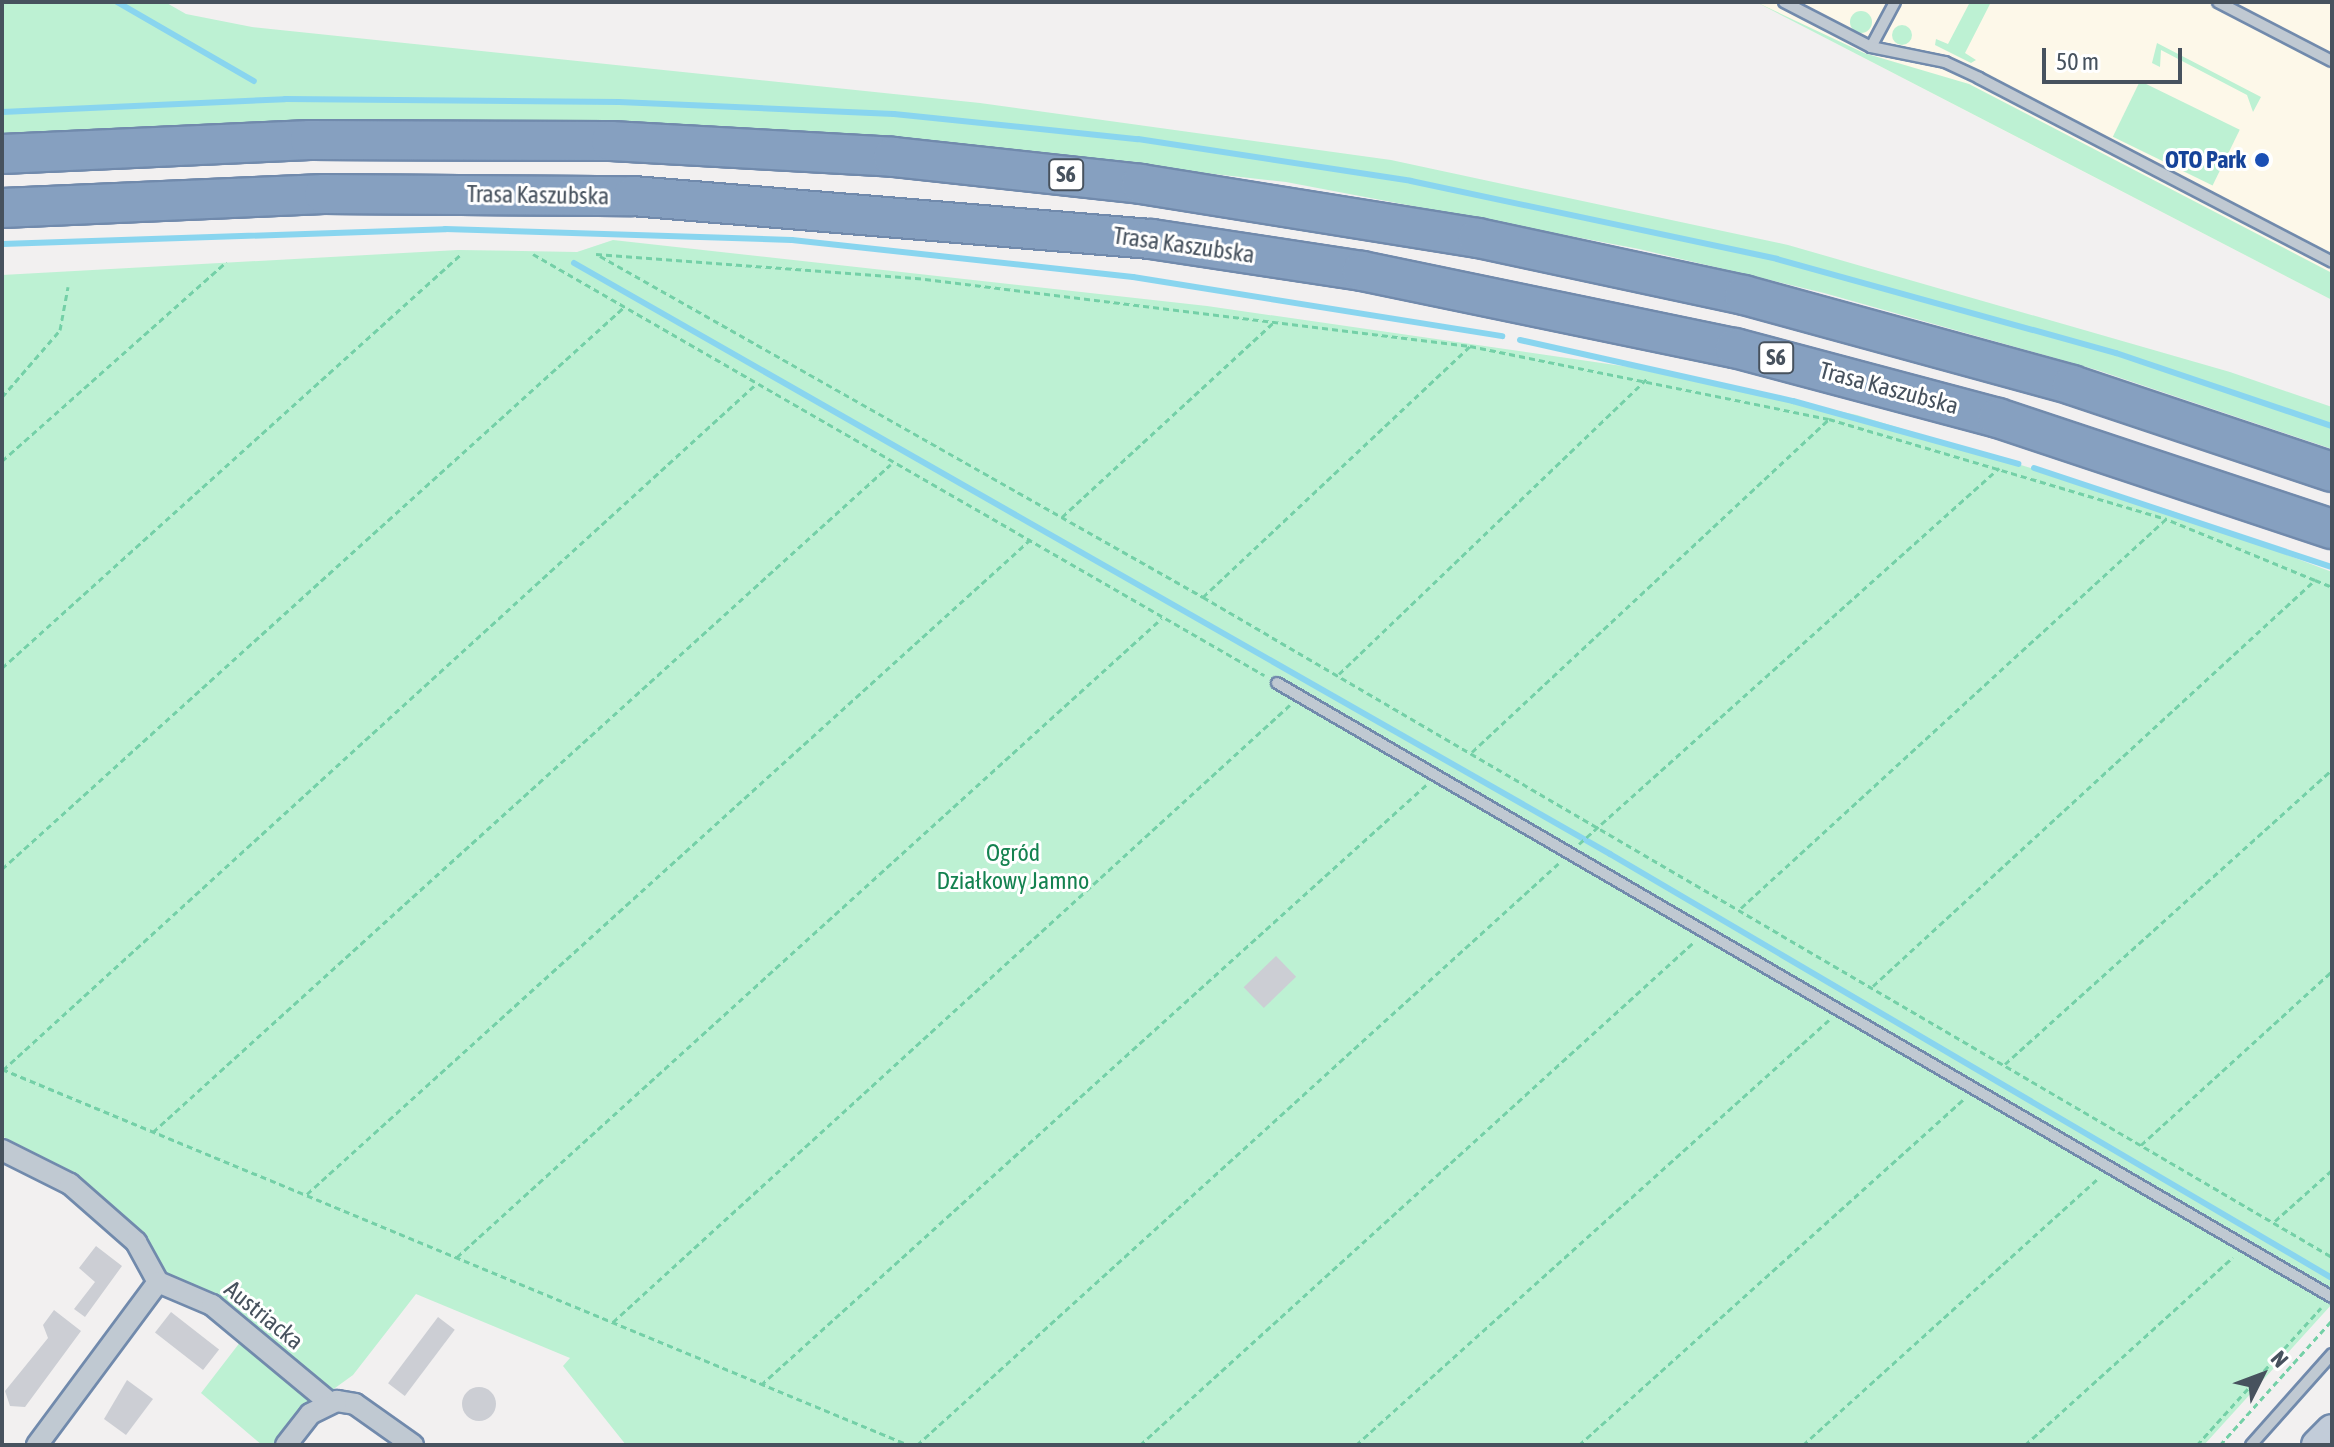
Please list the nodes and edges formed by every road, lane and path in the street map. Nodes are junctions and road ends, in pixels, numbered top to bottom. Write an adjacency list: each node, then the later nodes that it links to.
1 (1784, 2): 4 (lane)
2 (1895, 2): 4 (lane)
3 (2218, 2): 5 (lane)
4 (1871, 47): 11 (lane)
5 (2332, 61)
6 (2, 154): 23 (highway, S6)
7 (2, 208): 26 (highway, Trasa Kaszubska / S6)
8 (533, 254): 13 (path)
9 (460, 255): 32 (path)
10 (226, 262): 20 (path)
11 (2332, 262)
12 (68, 287): 18 (path)
13 (623, 308): 17 (path); 41 (path)
14 (1273, 323): 15 (path); 24 (path); 24 (path)
15 (1470, 346): 16 (path); 30 (path)
16 (1648, 378): 19 (path); 33 (path)
17 (755, 385): 21 (path); 48 (path)
18 (2, 397)
19 (1829, 419): 22 (path); 36 (path)
20 (2, 461)
21 (891, 464): 27 (path); 50 (path)
22 (1999, 468): 25 (path); 39 (path)
23 (2332, 472)
24 (1062, 517): 30 (path)
25 (2166, 519): 28 (path); 42 (path)
26 (2332, 529)
27 (1031, 539): 31 (path); 55 (path)
28 (2315, 580): 29 (path); 45 (path)
29 (2332, 587)
30 (1203, 597): 33 (path)
31 (1162, 618): 34 (path); 58 (path)
32 (2, 668)
33 (1338, 675): 36 (path)
34 (1277, 683): 35 (lane)
35 (1299, 697): 38 (lane); 63 (path)
36 (1471, 753): 39 (path)
37 (2332, 770): 47 (path)
38 (1437, 775): 40 (lane); 65 (path)
39 (1599, 828): 40 (path); 42 (path)
40 (1572, 851): 43 (lane); 72 (path)
41 (2, 869)
42 (1740, 909): 45 (path)
43 (1706, 930): 46 (lane); 73 (path)
44 (2332, 971): 51 (path)
45 (1872, 987): 47 (path)
46 (1840, 1010): 49 (lane); 74 (path)
47 (2005, 1064): 51 (path)
48 (3, 1070): 50 (path)
49 (1975, 1089): 53 (lane); 75 (path)
50 (153, 1132): 55 (path)
51 (2141, 1145): 56 (path)
52 (3, 1154): 60 (street)
53 (2111, 1167): 57 (lane); 76 (path)
54 (2332, 1170): 56 (path)
55 (305, 1195): 58 (path)
56 (2274, 1222): 59 (path)
57 (2244, 1247): 61 (lane); 77 (path)
58 (457, 1257): 63 (path)
59 (2332, 1257)
60 (158, 1282): 66 (street, Austriacka); 68 (street)
61 (2332, 1297): 78 (path)
62 (2332, 1320): 79 (path)
63 (613, 1322): 65 (path)
64 (2332, 1354): 80 (lane)
65 (761, 1385): 71 (path)
66 (330, 1403): 69 (street); 70 (street, Austriacka)
67 (2332, 1430): 81 (main road)
68 (37, 1445)
69 (286, 1445)
70 (413, 1445)
71 (909, 1445)
72 (917, 1445)
73 (1140, 1445)
74 (1356, 1445)
75 (1579, 1445)
76 (1803, 1445)
77 (2025, 1445)
78 (2197, 1445)
79 (2220, 1445)
80 (2251, 1445)
81 (2317, 1445)

